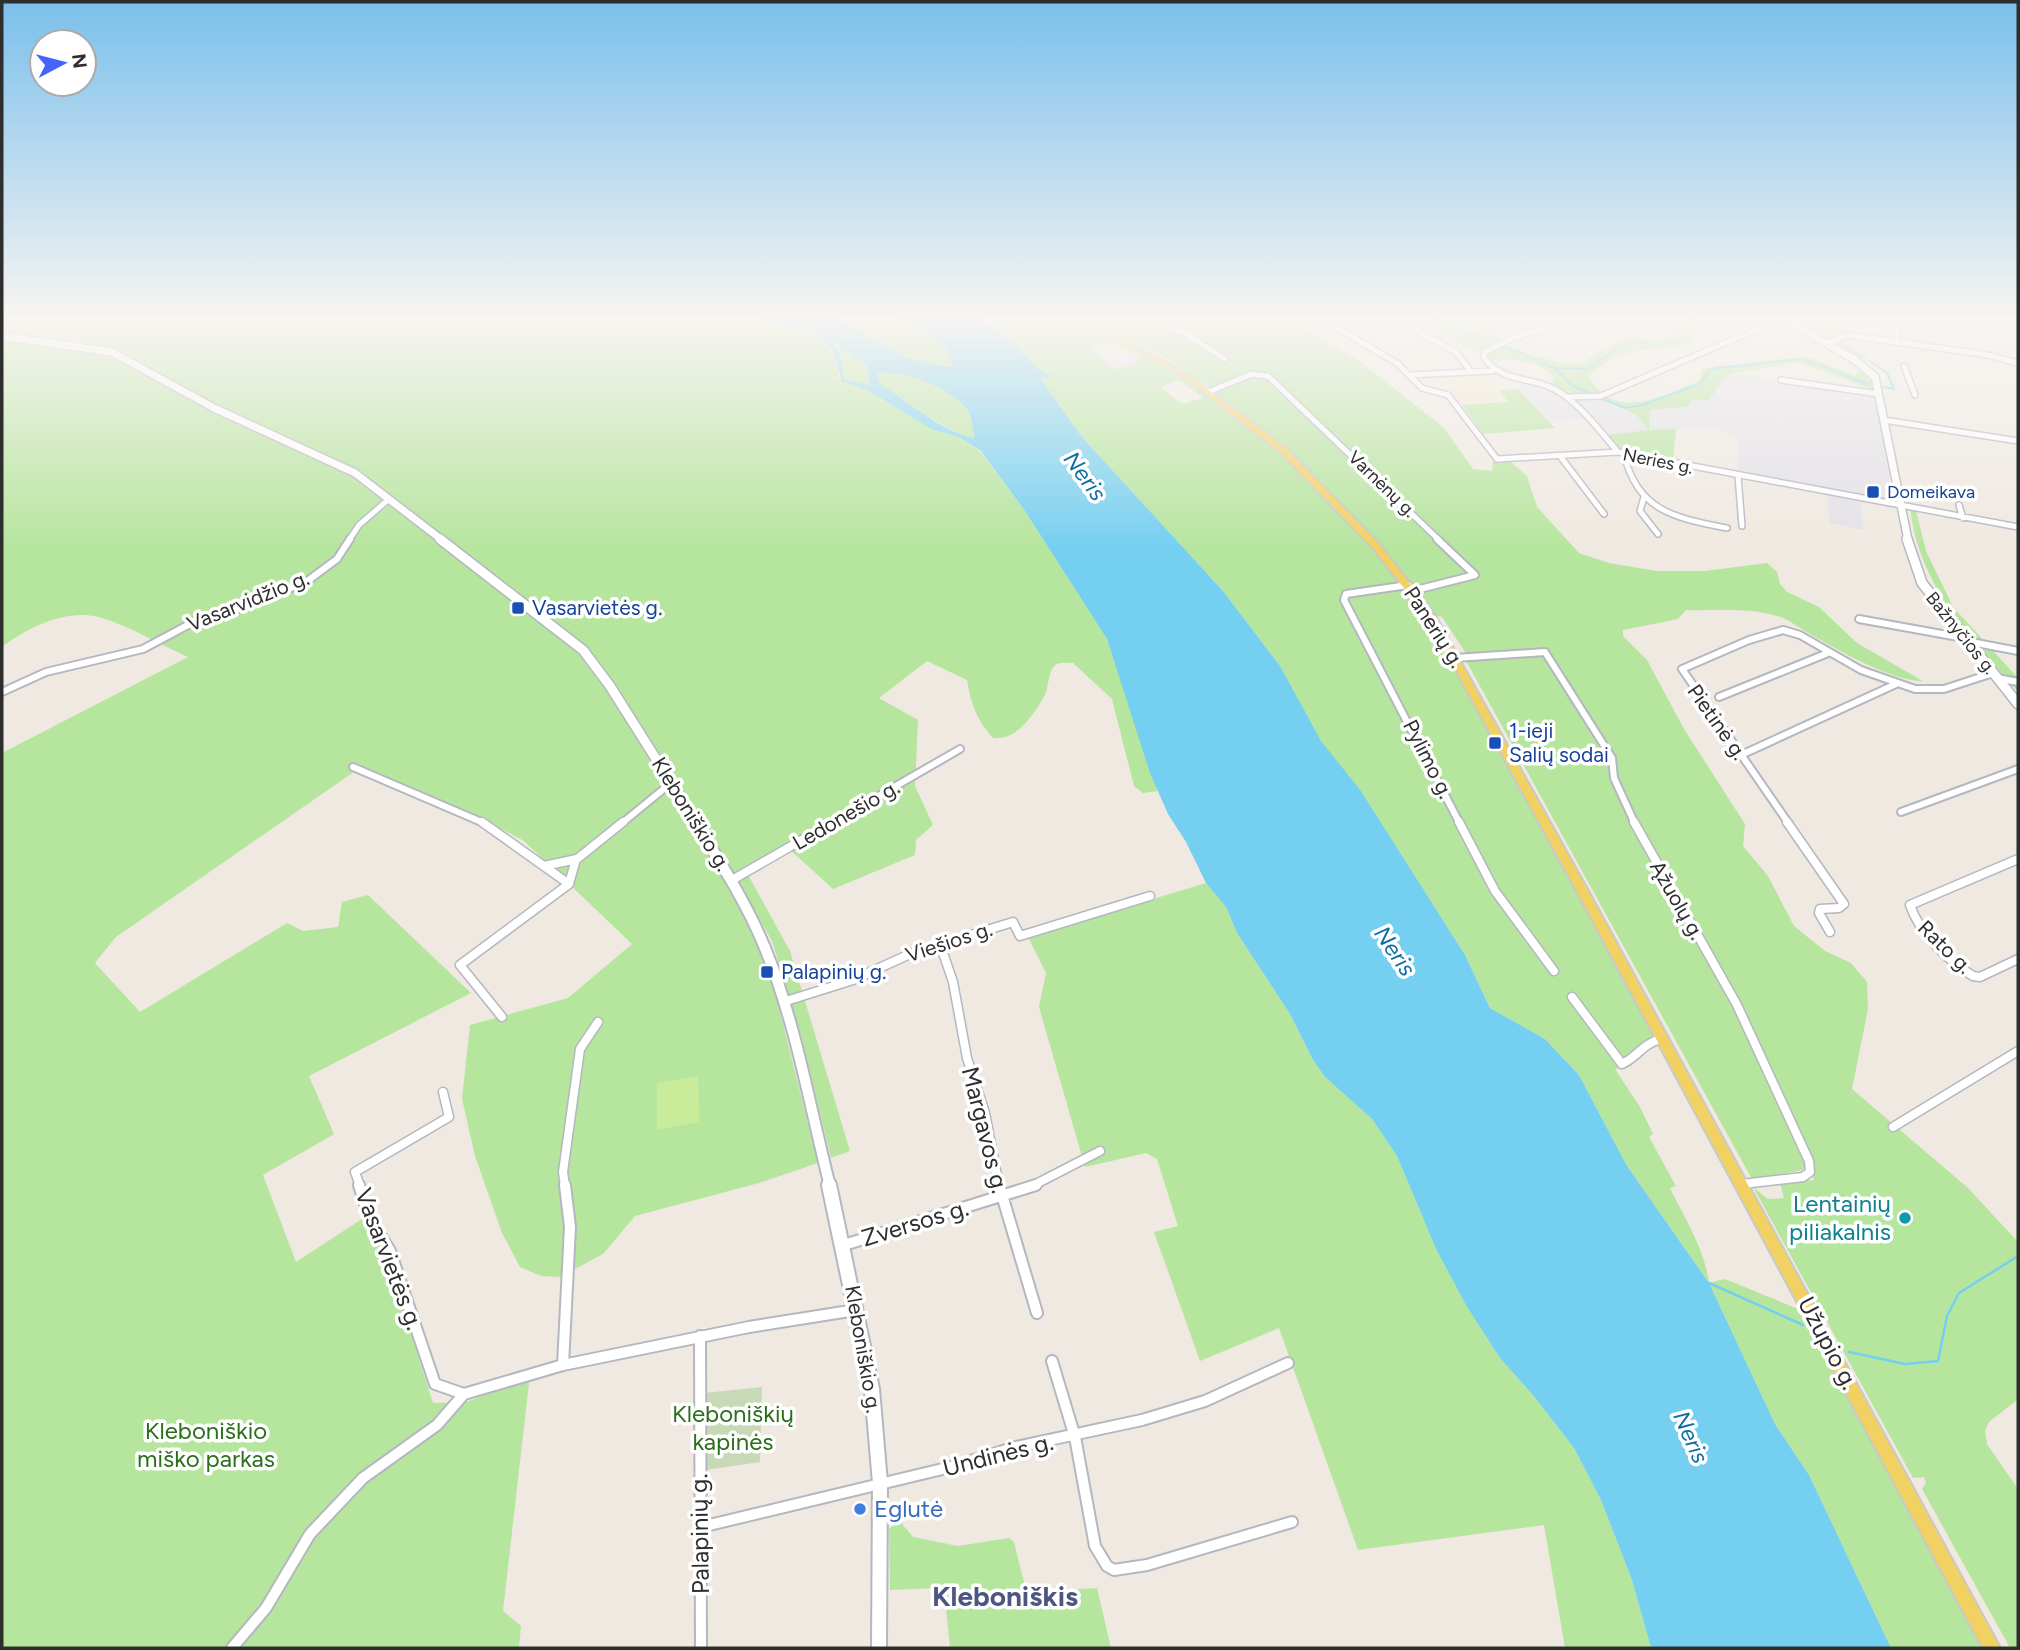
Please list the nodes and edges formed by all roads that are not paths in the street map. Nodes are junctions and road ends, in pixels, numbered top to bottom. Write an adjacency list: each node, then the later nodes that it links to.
1 (191, 395): 15 (street, Kleboniškio g.)
2 (1213, 395): 24 (main road, Panerių g.)
3 (1288, 395): 24 (street, Varnėnų g.)
4 (1448, 395): 12 (street, Neries g.)
5 (1563, 395): 8 (street)
6 (1603, 395): 8 (street)
7 (1879, 395): 9 (street, Bažnyčios g.)
8 (1566, 397): 11 (street)
9 (1884, 420): 10 (street); 17 (street, Bažnyčios g.)
10 (2018, 441)
11 (1621, 453): 12 (street, Neries g.); 13 (street, Neries g.); 14 (street)
12 (1560, 456): 18 (street)
13 (1738, 476): 17 (street, Neries g.); 20 (street)
14 (1644, 497): 22 (street); 23 (street)
15 (389, 499): 33 (street, Vasarvidžio g.); 40 (street, Kleboniškio g.)
16 (1959, 505): 19 (street)
17 (1899, 507): 19 (street, Neries g.); 26 (street, Bažnyčios g.)
18 (1604, 514)
19 (1963, 518): 21 (street, Neries g.)
20 (1742, 526)
21 (2018, 527)
22 (1727, 528)
23 (1658, 534)
24 (1410, 588): 29 (main road, Panerių g.); 51 (street, Pylimo g.)
25 (1859, 619): 26 (street)
26 (1964, 640): 27 (street); 30 (street, Bažnyčios g.)
27 (2018, 651)
28 (1828, 653): 32 (street, Pietinė g.); 34 (street); 37 (street, Pietinė g.)
29 (1455, 658): 56 (main road, Panerių g.); 61 (street, Ąžuolų g.)
30 (1994, 676): 31 (street); 32 (street, Pietinė g.); 35 (street, Bažnyčios g.)
31 (2018, 682)
32 (1896, 684): 37 (street)
33 (2, 692)
34 (1719, 697)
35 (2018, 704)
36 (960, 749): 45 (street, Ledonešio g.)
37 (1741, 755): 48 (street, Pietinė g.)
38 (353, 767): 44 (street)
39 (2018, 769): 41 (street)
40 (671, 783): 42 (street); 45 (street, Kleboniškio g.)
41 (1901, 812)
42 (577, 859): 44 (street); 46 (street)
43 (2018, 859): 50 (street, Rato g.)
44 (544, 866): 46 (street)
45 (732, 880): 53 (street, Kleboniškio g.)
46 (569, 884): 54 (street)
47 (1150, 896): 49 (street, Viešios g.)
48 (1830, 932)
49 (940, 944): 53 (street, Viešios g.); 62 (street, Margavos g.)
50 (2018, 959)
51 (1554, 971)
52 (1572, 997): 56 (street)
53 (783, 1002): 63 (street, Kleboniškio g.)
54 (502, 1017)
55 (598, 1022): 69 (street)
56 (1663, 1038): 61 (main road, Užupio g.)
57 (2018, 1051): 59 (street)
58 (443, 1092): 70 (street, Vasarvietės g.)
59 (1893, 1128)
60 (1100, 1151): 62 (street, Zversos g.)
61 (1742, 1184): 78 (main road, Užupio g.)
62 (1001, 1197): 63 (street, Zversos g.); 65 (street, Margavos g.)
63 (844, 1245): 64 (street, Kleboniškio g.)
64 (857, 1310): 66 (street); 72 (street, Kleboniškio g.)
65 (1037, 1313)
66 (700, 1336): 69 (street); 74 (street, Palapinių g.)
67 (1052, 1361): 71 (street)
68 (1288, 1363): 71 (street, Undinės g.)
69 (564, 1365): 70 (street)
70 (464, 1395): 75 (street)
71 (1075, 1437): 72 (street, Undinės g.); 73 (street)
72 (880, 1483): 74 (street, Undinės g.); 77 (street, Kleboniškio g.)
73 (1292, 1522)
74 (701, 1527): 76 (street, Palapinių g.)
75 (232, 1648)
76 (701, 1648)
77 (878, 1648)
78 (1992, 1648)

